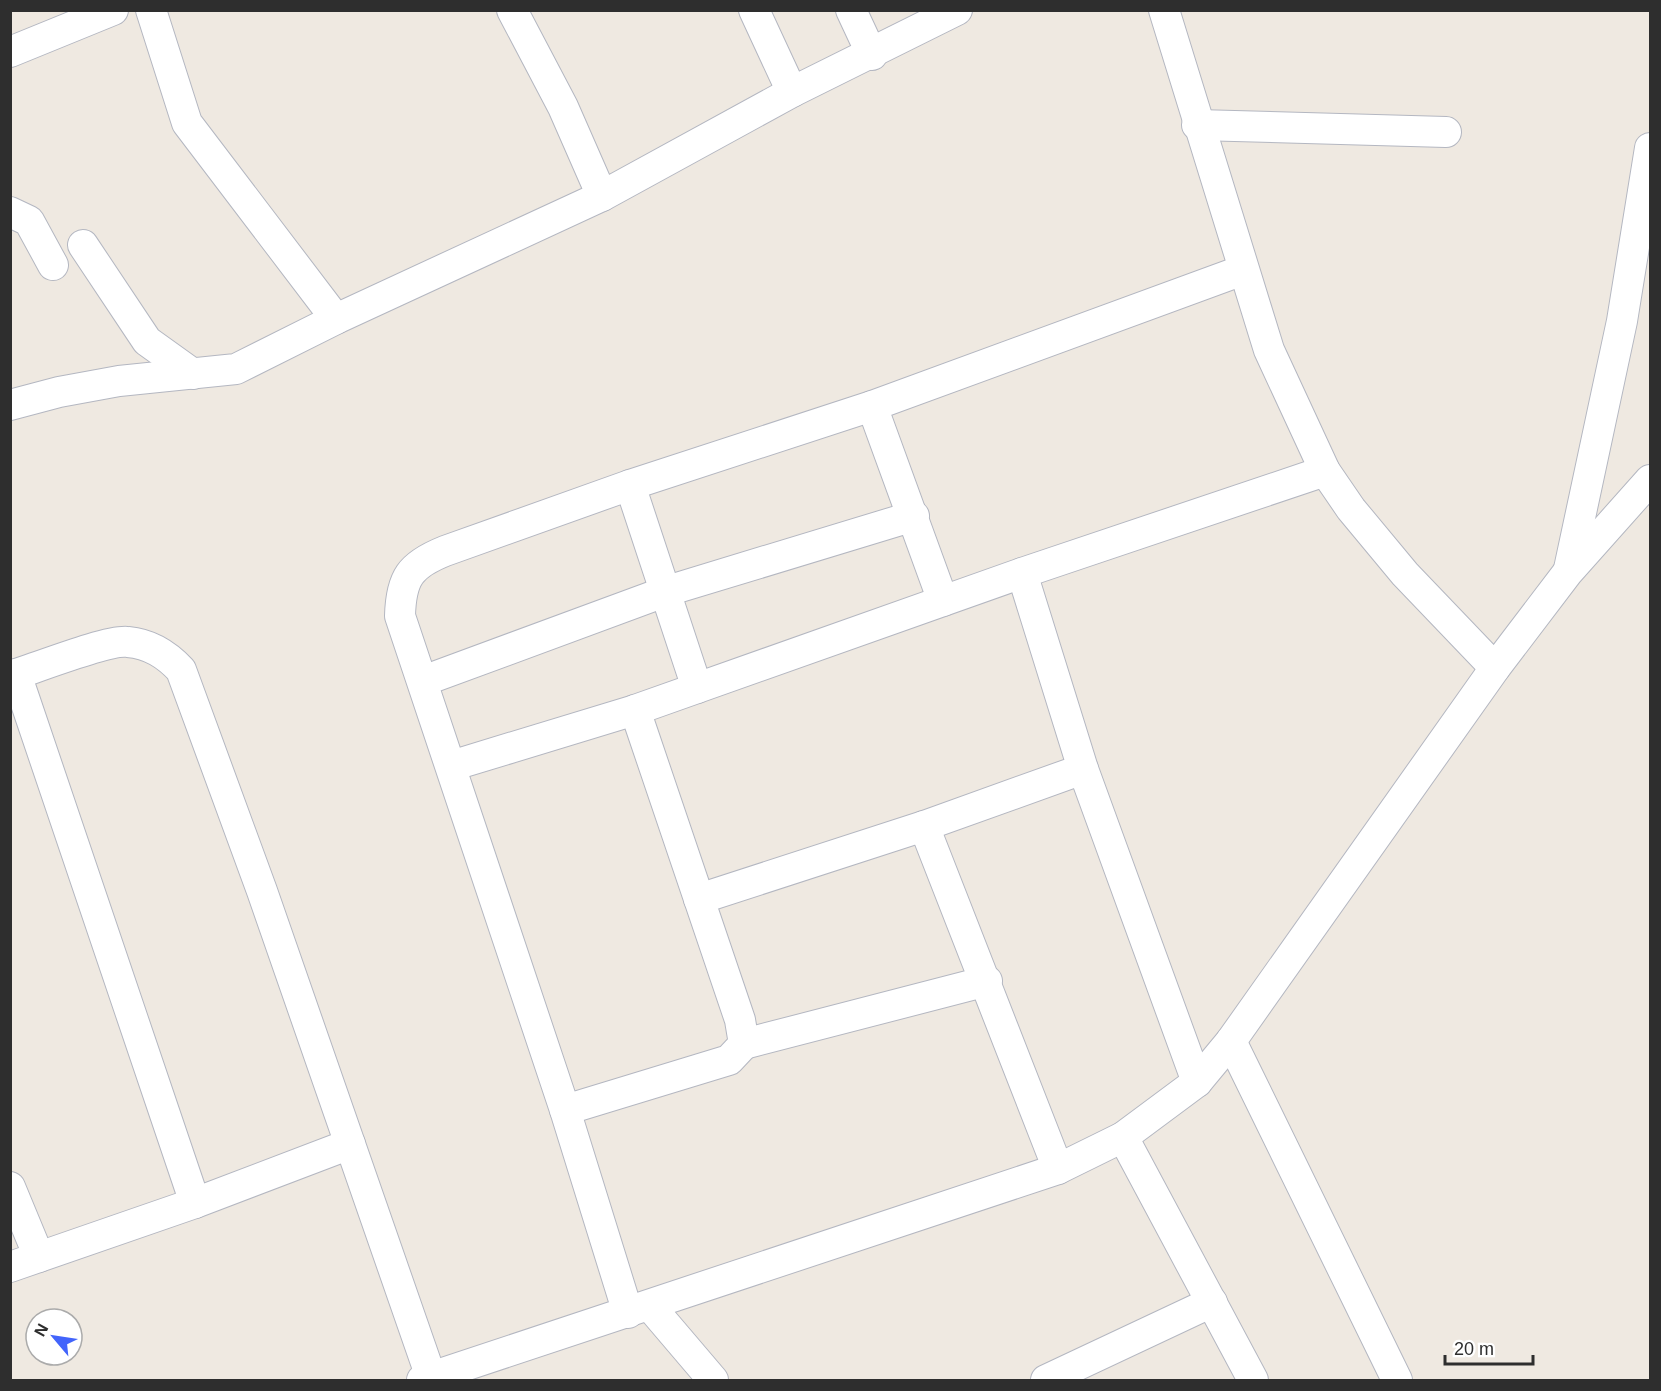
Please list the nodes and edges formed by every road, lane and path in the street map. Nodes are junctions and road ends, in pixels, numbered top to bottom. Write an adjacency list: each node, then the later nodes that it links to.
1 (113, 10): 8 (street)
2 (151, 10): 19 (street)
3 (512, 10): 14 (street)
4 (754, 10): 10 (street)
5 (851, 10): 9 (street)
6 (957, 10): 9 (street)
7 (1164, 10): 11 (street)
8 (10, 52)
9 (872, 55): 10 (street)
10 (792, 92): 14 (street)
11 (1197, 125): 12 (street); 18 (street)
12 (1446, 132)
13 (1650, 147): 27 (street)
14 (602, 196): 19 (street)
15 (10, 212): 17 (street)
16 (83, 244): 20 (street)
17 (53, 265)
18 (1243, 270): 22 (street); 23 (street)
19 (336, 319): 20 (street)
20 (193, 374): 21 (street)
21 (10, 405)
22 (872, 406): 25 (street); 26 (street)
23 (1326, 471): 28 (street); 31 (street)
24 (1650, 480): 27 (street)
25 (630, 485): 29 (street); 33 (street)
26 (914, 516): 29 (street); 30 (street)
27 (1568, 572): 31 (street)
28 (1022, 573): 30 (street); 37 (street)
29 (667, 591): 33 (street); 34 (street)
30 (943, 601): 34 (street)
31 (1496, 668): 41 (street)
32 (13, 675): 46 (street); 49 (street)
33 (423, 681): 36 (street)
34 (697, 688): 35 (street)
35 (635, 710): 36 (street); 39 (street)
36 (451, 766): 44 (street)
37 (1083, 769): 38 (street); 43 (street)
38 (924, 826): 39 (street); 40 (street)
39 (699, 899): 42 (street)
40 (987, 981): 42 (street); 47 (street)
41 (1231, 1041): 43 (street); 58 (street)
42 (744, 1044): 44 (street)
43 (1197, 1082): 45 (street)
44 (565, 1110): 53 (street)
45 (1123, 1137): 47 (street); 52 (street)
46 (350, 1144): 49 (street); 54 (street)
47 (1058, 1168): 53 (street)
48 (10, 1187): 50 (street)
49 (195, 1203): 50 (street)
50 (39, 1257): 51 (street)
51 (10, 1267)
52 (1212, 1302): 56 (street); 57 (street)
53 (639, 1310): 54 (street); 55 (street)
54 (428, 1379)
55 (713, 1380)
56 (1046, 1380)
57 (1253, 1380)
58 (1397, 1380)

